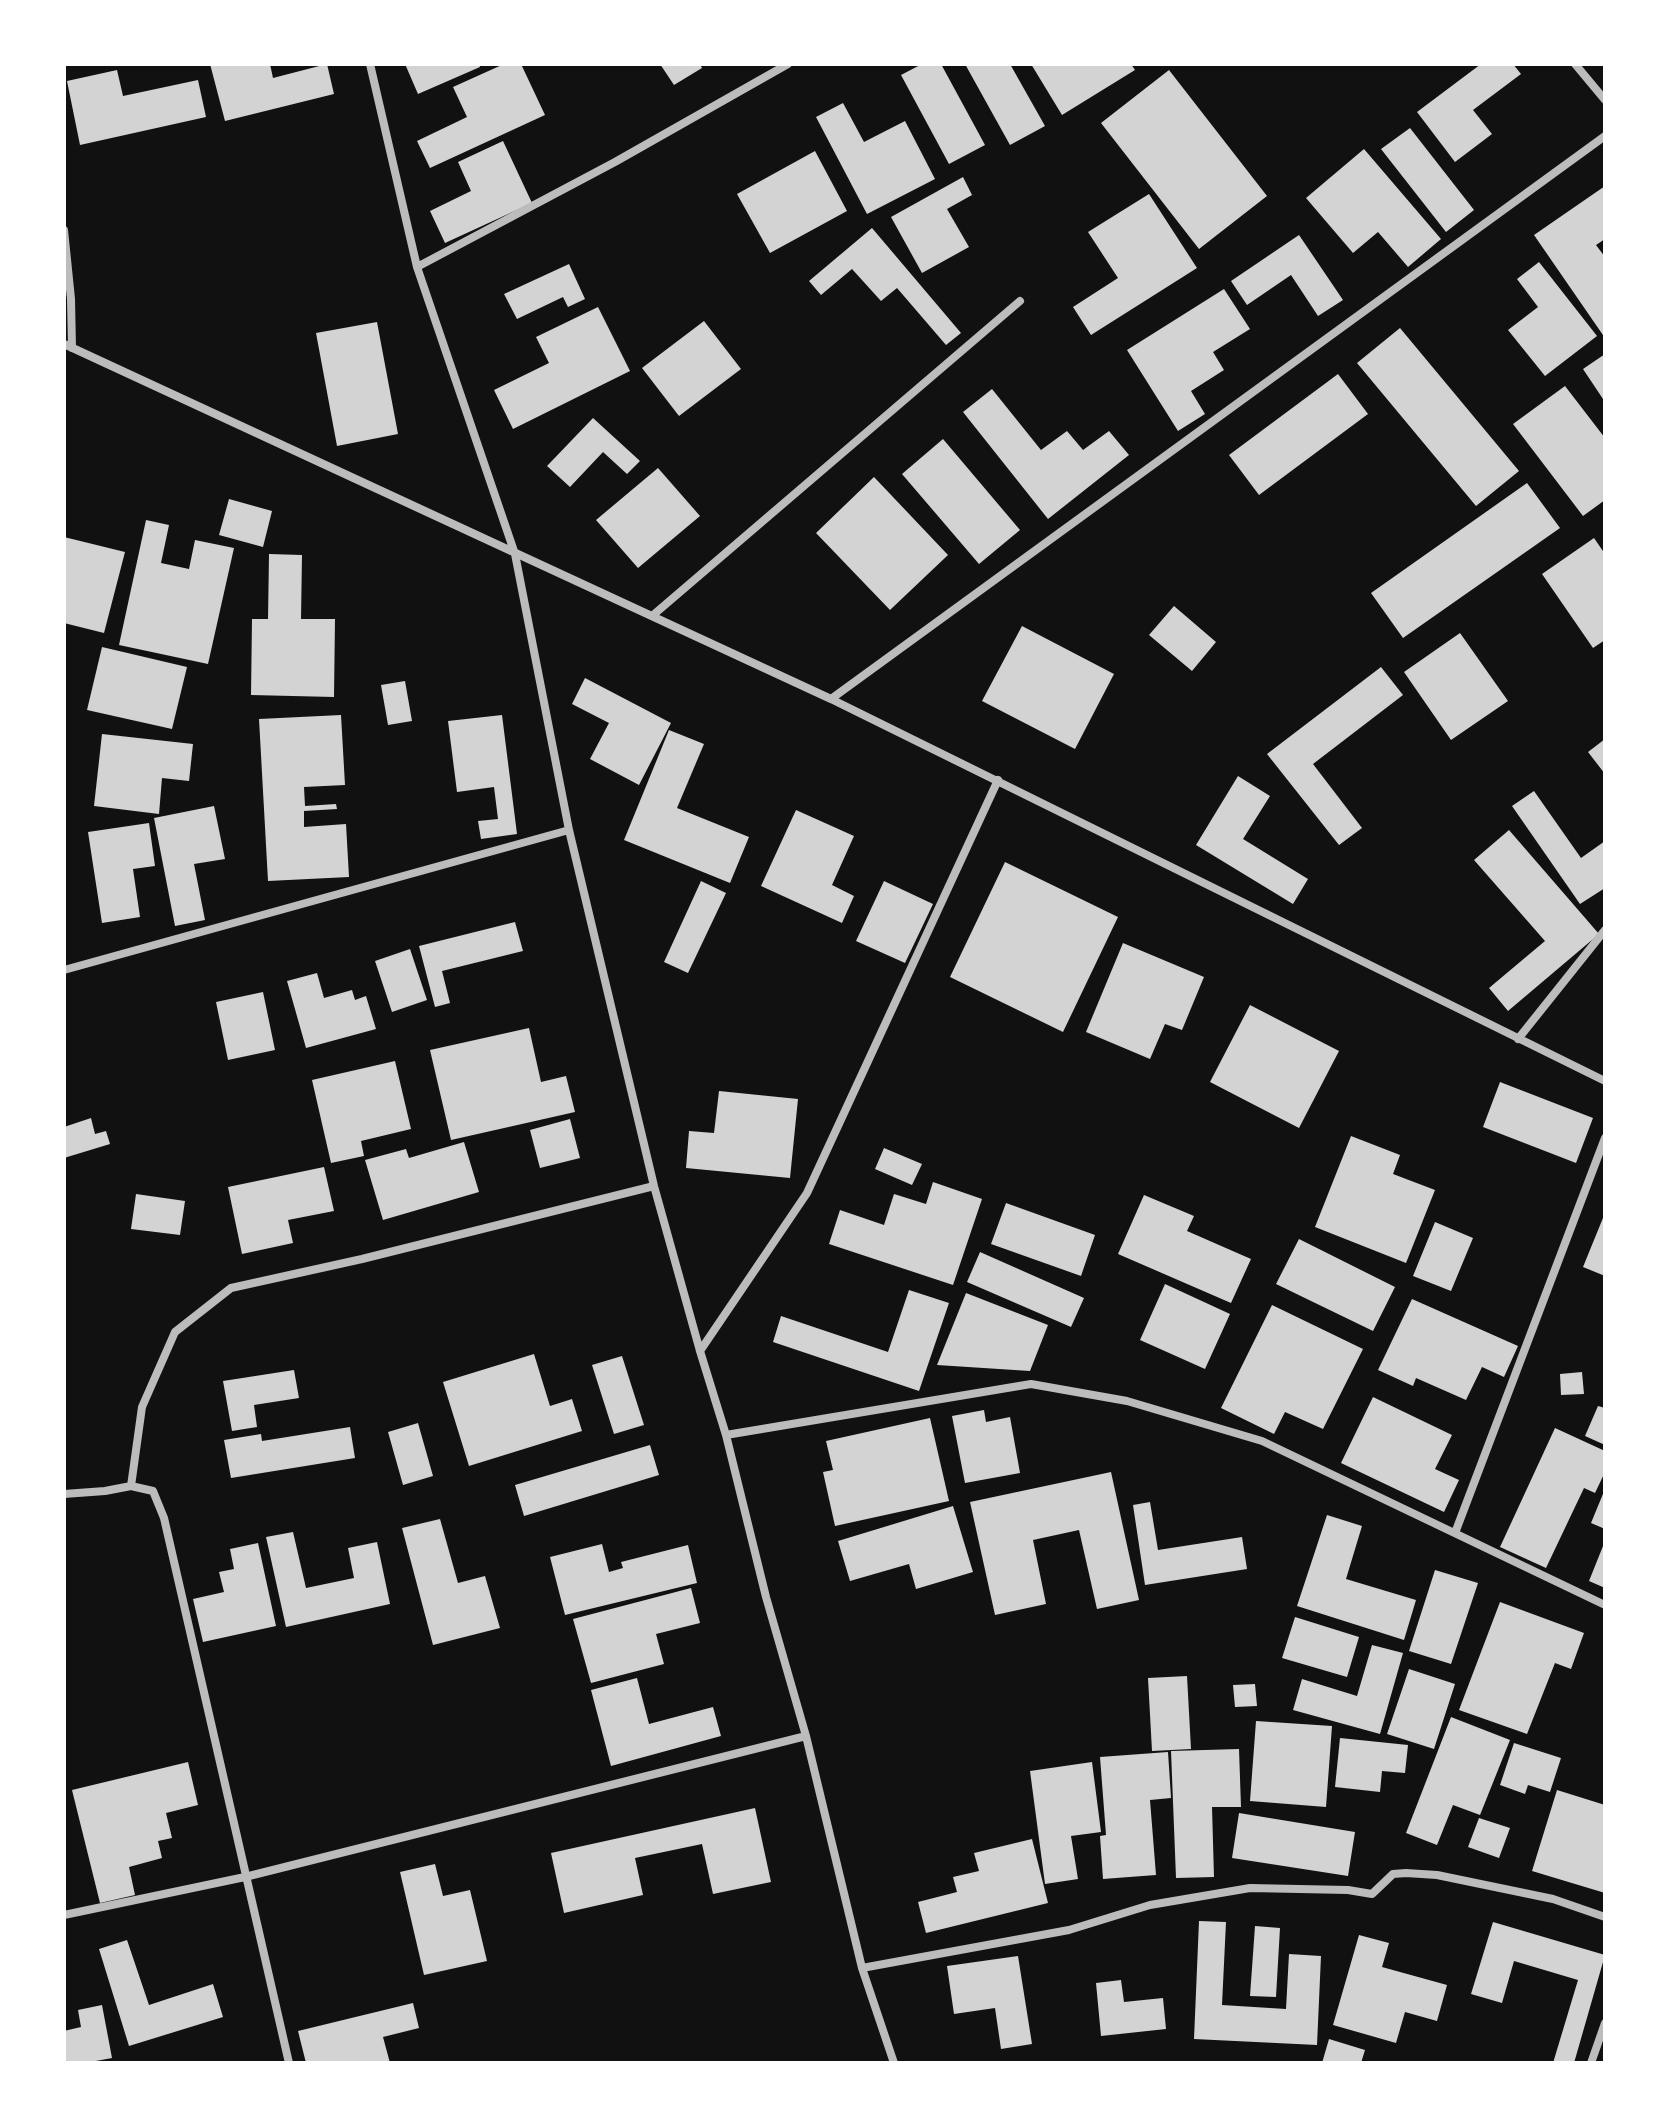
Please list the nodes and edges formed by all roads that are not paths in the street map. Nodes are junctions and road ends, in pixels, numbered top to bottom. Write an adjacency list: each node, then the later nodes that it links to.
1 (370, 64): 7 (street)
2 (788, 64): 7 (street)
3 (1575, 64): 4 (street)
4 (1605, 100)
5 (1605, 136): 12 (street)
6 (64, 230): 9 (street)
7 (417, 267): 10 (street)
8 (1020, 301): 11 (street)
9 (68, 346): 10 (street)
10 (515, 554): 11 (street); 14 (street)
11 (652, 616): 12 (street)
12 (831, 699): 13 (street)
13 (998, 780): 17 (street); 21 (street)
14 (569, 830): 16 (street); 20 (street)
15 (1605, 930): 17 (street)
16 (64, 970)
17 (1518, 1039): 18 (street)
18 (1605, 1081)
19 (1605, 1138): 25 (street)
20 (654, 1186): 21 (street); 23 (street)
21 (700, 1351): 22 (street)
22 (726, 1435): 25 (street); 27 (street)
23 (131, 1486): 24 (street); 28 (street)
24 (64, 1494)
25 (1455, 1533): 26 (street)
26 (1605, 1605)
27 (806, 1736): 28 (street); 31 (street)
28 (245, 1877): 29 (street); 33 (street)
29 (64, 1915)
30 (1605, 1917): 31 (street)
31 (862, 1968): 34 (street)
32 (1605, 2023): 35 (street)
33 (289, 2063)
34 (894, 2063)
35 (1591, 2063)

